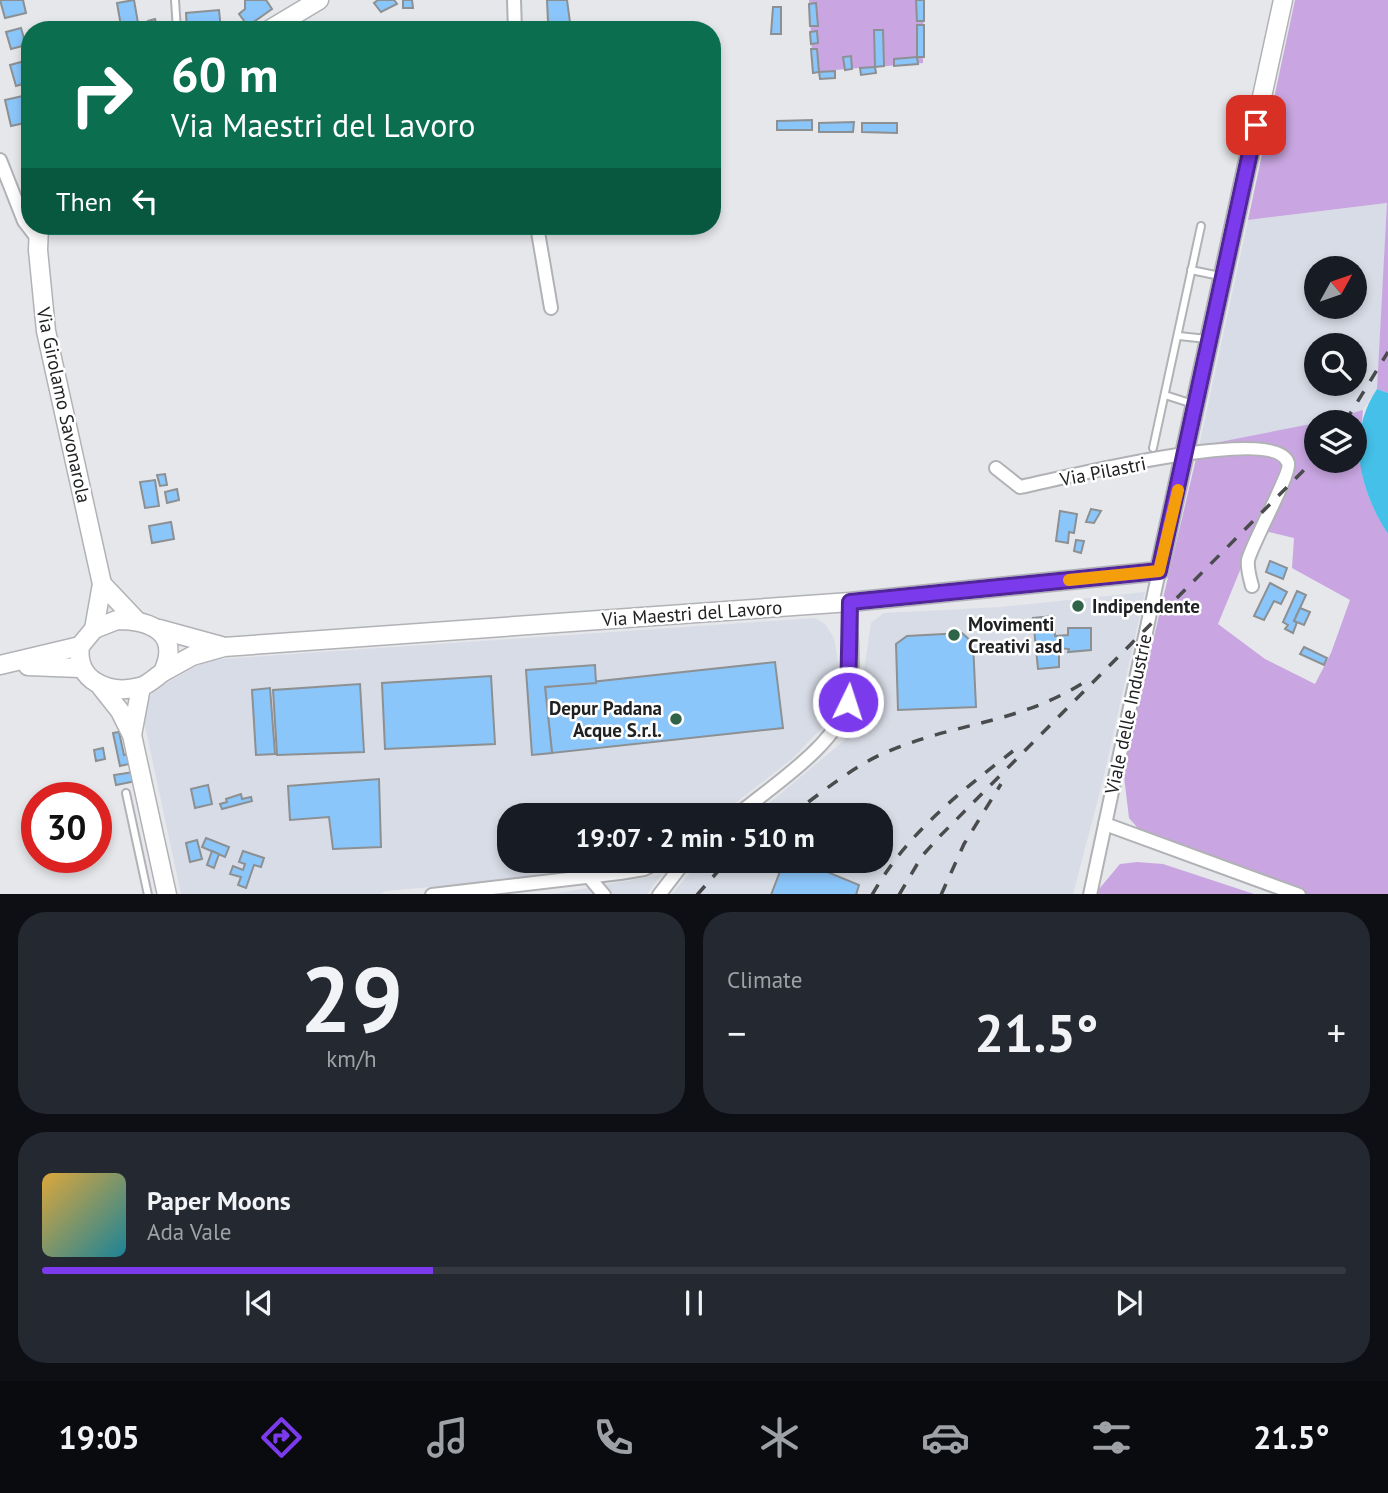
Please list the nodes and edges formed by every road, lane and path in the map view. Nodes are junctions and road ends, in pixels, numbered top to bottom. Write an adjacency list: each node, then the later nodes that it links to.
1 (175, 0): 5 (lane)
2 (319, 0): 6 (street)
3 (514, 0): 7 (street)
4 (1283, 0): 14 (street, Viale delle Industrie)
5 (176, 21)
6 (284, 21)
7 (515, 21)
8 (0, 160): 9 (street)
9 (21, 213)
10 (1201, 226): 13 (lane)
11 (38, 235): 24 (street, Via Girolamo Savonarola)
12 (539, 235): 15 (street)
13 (1191, 270): 14 (lane); 16 (lane)
14 (1223, 276): 17 (street, Viale delle Industrie)
15 (551, 308)
16 (1179, 335): 17 (lane); 18 (lane)
17 (1209, 340): 19 (street, Viale delle Industrie)
18 (1165, 395): 19 (lane); 20 (lane)
19 (1195, 404): 21 (street, Viale delle Industrie)
20 (1153, 448)
21 (1186, 452): 22 (street, Via Pilastri); 23 (street, Viale delle Industrie); 25 (street, Via Pilastri)
22 (996, 468)
23 (1159, 571): 26 (street, Via Maestri del Lavoro); 40 (street, Viale delle Industrie)
24 (102, 584): 27 (street); 28 (street, Via Girolamo Savonarola)
25 (1252, 586)
26 (850, 602): 31 (street, Via Maestri del Lavoro); 39 (street)
27 (136, 620): 28 (street); 29 (street)
28 (94, 629): 30 (street, Via Girolamo Savonarola)
29 (159, 629): 31 (street); 34 (street)
30 (80, 646): 32 (street); 33 (street)
31 (225, 647): 34 (street)
32 (0, 665): 33 (street)
33 (80, 668): 35 (street)
34 (163, 672): 36 (street)
35 (101, 687): 36 (street); 37 (street)
36 (141, 687): 37 (street)
37 (132, 735): 45 (street)
38 (126, 793): 44 (lane)
39 (752, 803)
40 (1105, 824): 49 (street, Viale delle Industrie); 50 (street)
41 (616, 873): 43 (street)
42 (676, 873): 48 (street)
43 (589, 877): 46 (street); 47 (street)
44 (148, 894)
45 (167, 894)
46 (432, 894)
47 (604, 894)
48 (659, 894)
49 (1090, 894)
50 (1299, 894)

